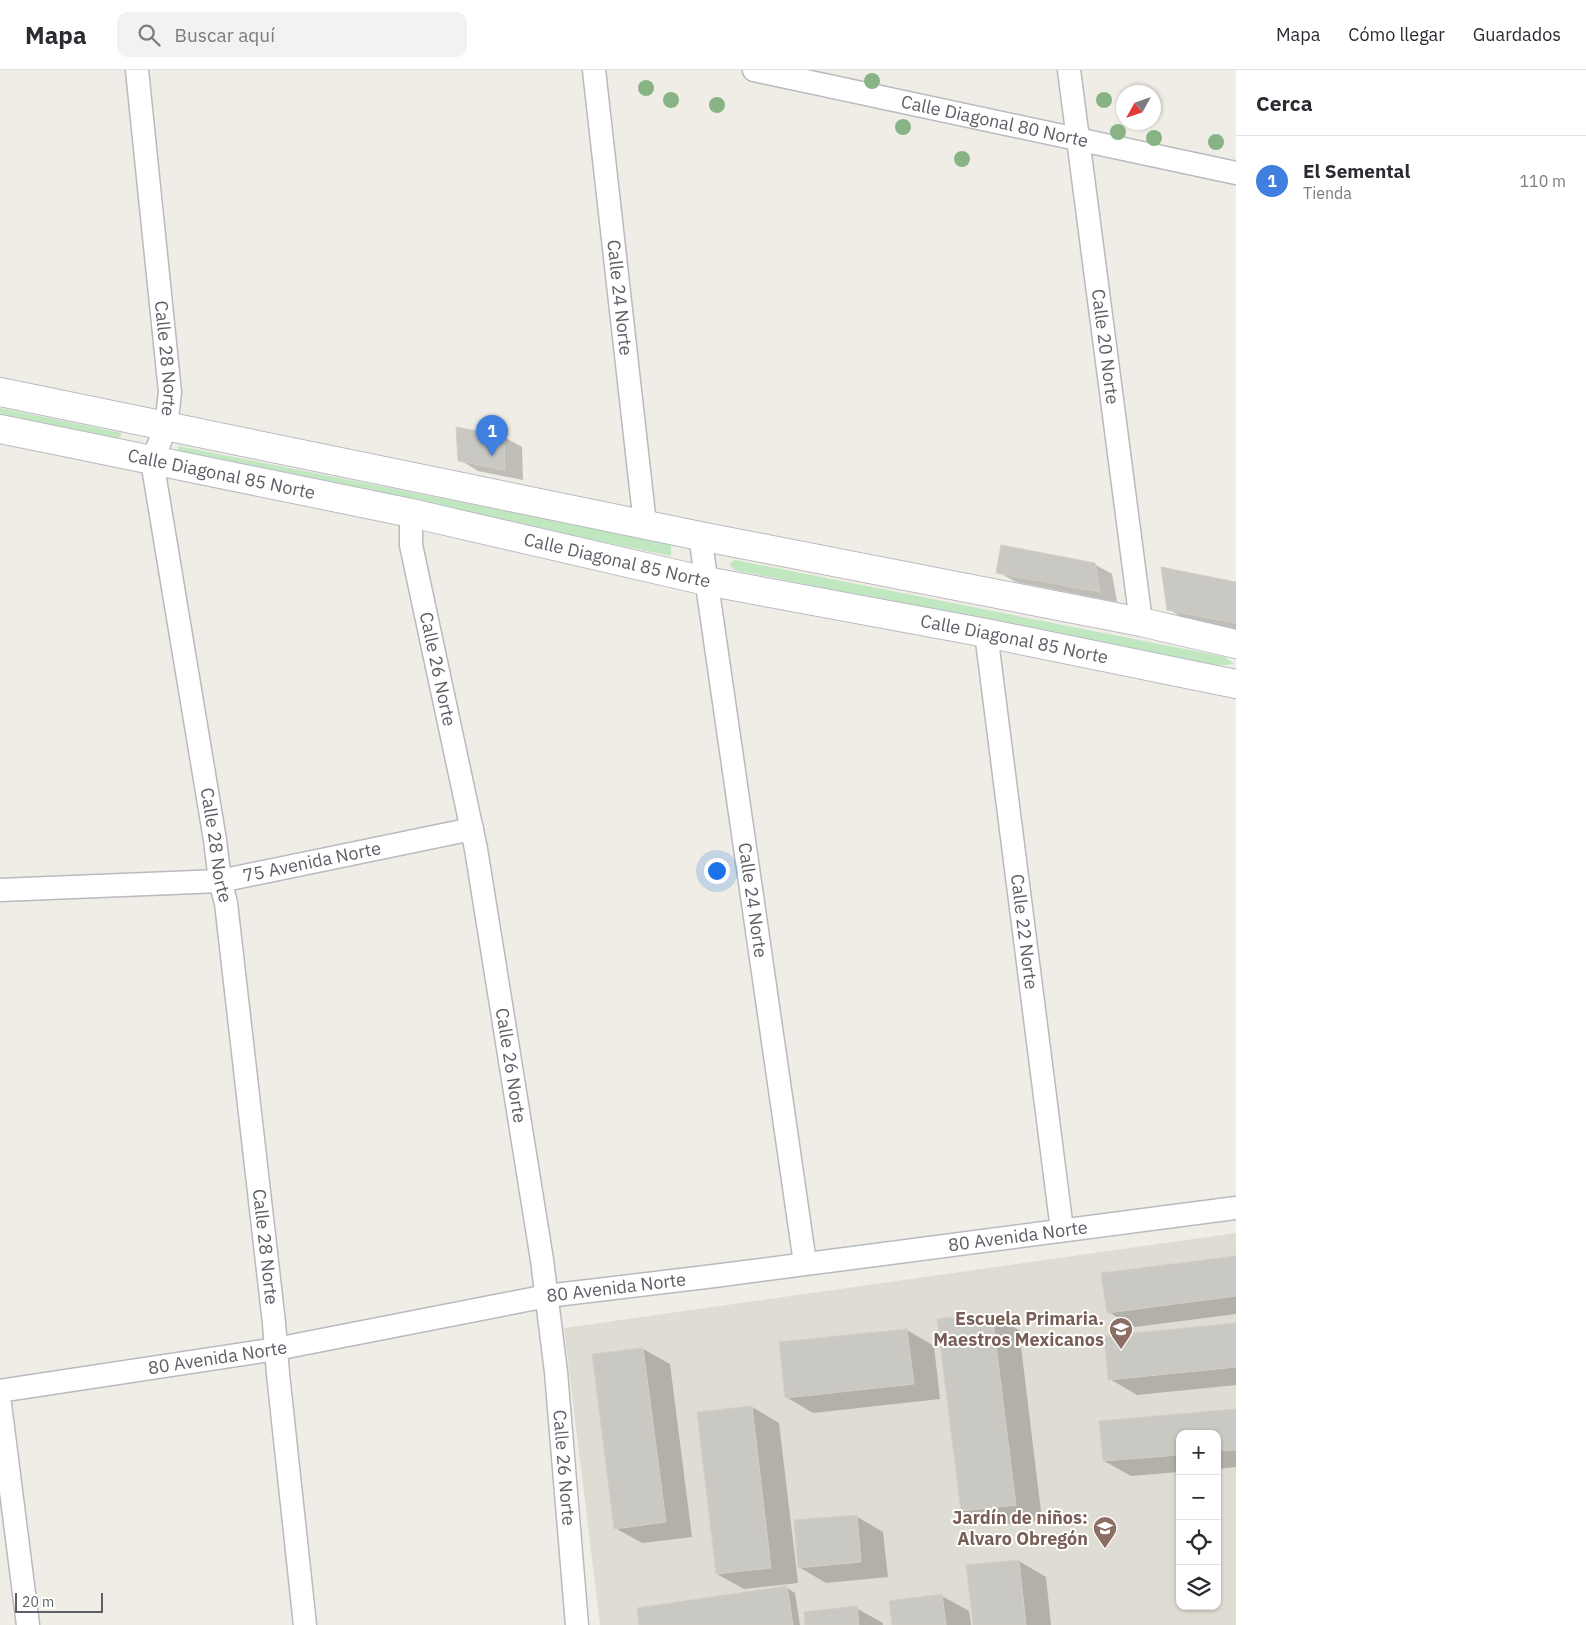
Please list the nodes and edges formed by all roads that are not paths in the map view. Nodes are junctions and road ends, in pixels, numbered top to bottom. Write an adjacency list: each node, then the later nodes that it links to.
1 (137, 70): 8 (street, Calle 28 Norte)
2 (594, 70): 12 (street, Calle 24 Norte)
3 (754, 70): 5 (street, Calle Diagonal 80 Norte)
4 (1069, 70): 5 (street, Calle 20 Norte)
5 (1078, 140): 6 (street, Calle Diagonal 80 Norte); 15 (street, Calle 20 Norte)
6 (1236, 173)
7 (0, 392): 8 (main road, Calle Diagonal 85 Norte)
8 (166, 427): 10 (street, Calle 28 Norte); 12 (main road, Calle Diagonal 85 Norte)
9 (0, 429): 10 (main road, Calle Diagonal 85 Norte)
10 (152, 461): 11 (main road, Calle Diagonal 85 Norte); 20 (street, Calle 28 Norte)
11 (412, 513): 14 (main road, Calle Diagonal 85 Norte); 19 (street, Calle 26 Norte)
12 (645, 524): 13 (main road, Calle Diagonal 85 Norte)
13 (700, 536): 14 (street, Calle 24 Norte); 15 (main road, Calle Diagonal 85 Norte)
14 (706, 581): 16 (main road, Calle Diagonal 85 Norte); 24 (street, Calle 24 Norte)
15 (1141, 622): 17 (main road, Calle Diagonal 85 Norte)
16 (986, 633): 18 (main road, Calle Diagonal 85 Norte); 23 (street, Calle 22 Norte)
17 (1236, 644)
18 (1236, 684)
19 (472, 829): 20 (street, 75 Avenida Norte); 25 (street, Calle 26 Norte)
20 (220, 881): 21 (street, 75 Avenida Norte); 26 (street, Calle 28 Norte)
21 (0, 890)
22 (1236, 1208): 23 (street, 80 Avenida Norte)
23 (1062, 1230): 24 (street, 80 Avenida Norte)
24 (805, 1263): 25 (street, 80 Avenida Norte)
25 (547, 1296): 26 (street, 80 Avenida Norte); 31 (street, Calle 26 Norte)
26 (276, 1350): 27 (street, 80 Avenida Norte); 30 (street, Calle 28 Norte)
27 (0, 1391)
28 (0, 1404): 29 (street)
29 (28, 1625)
30 (305, 1625)
31 (577, 1625)

